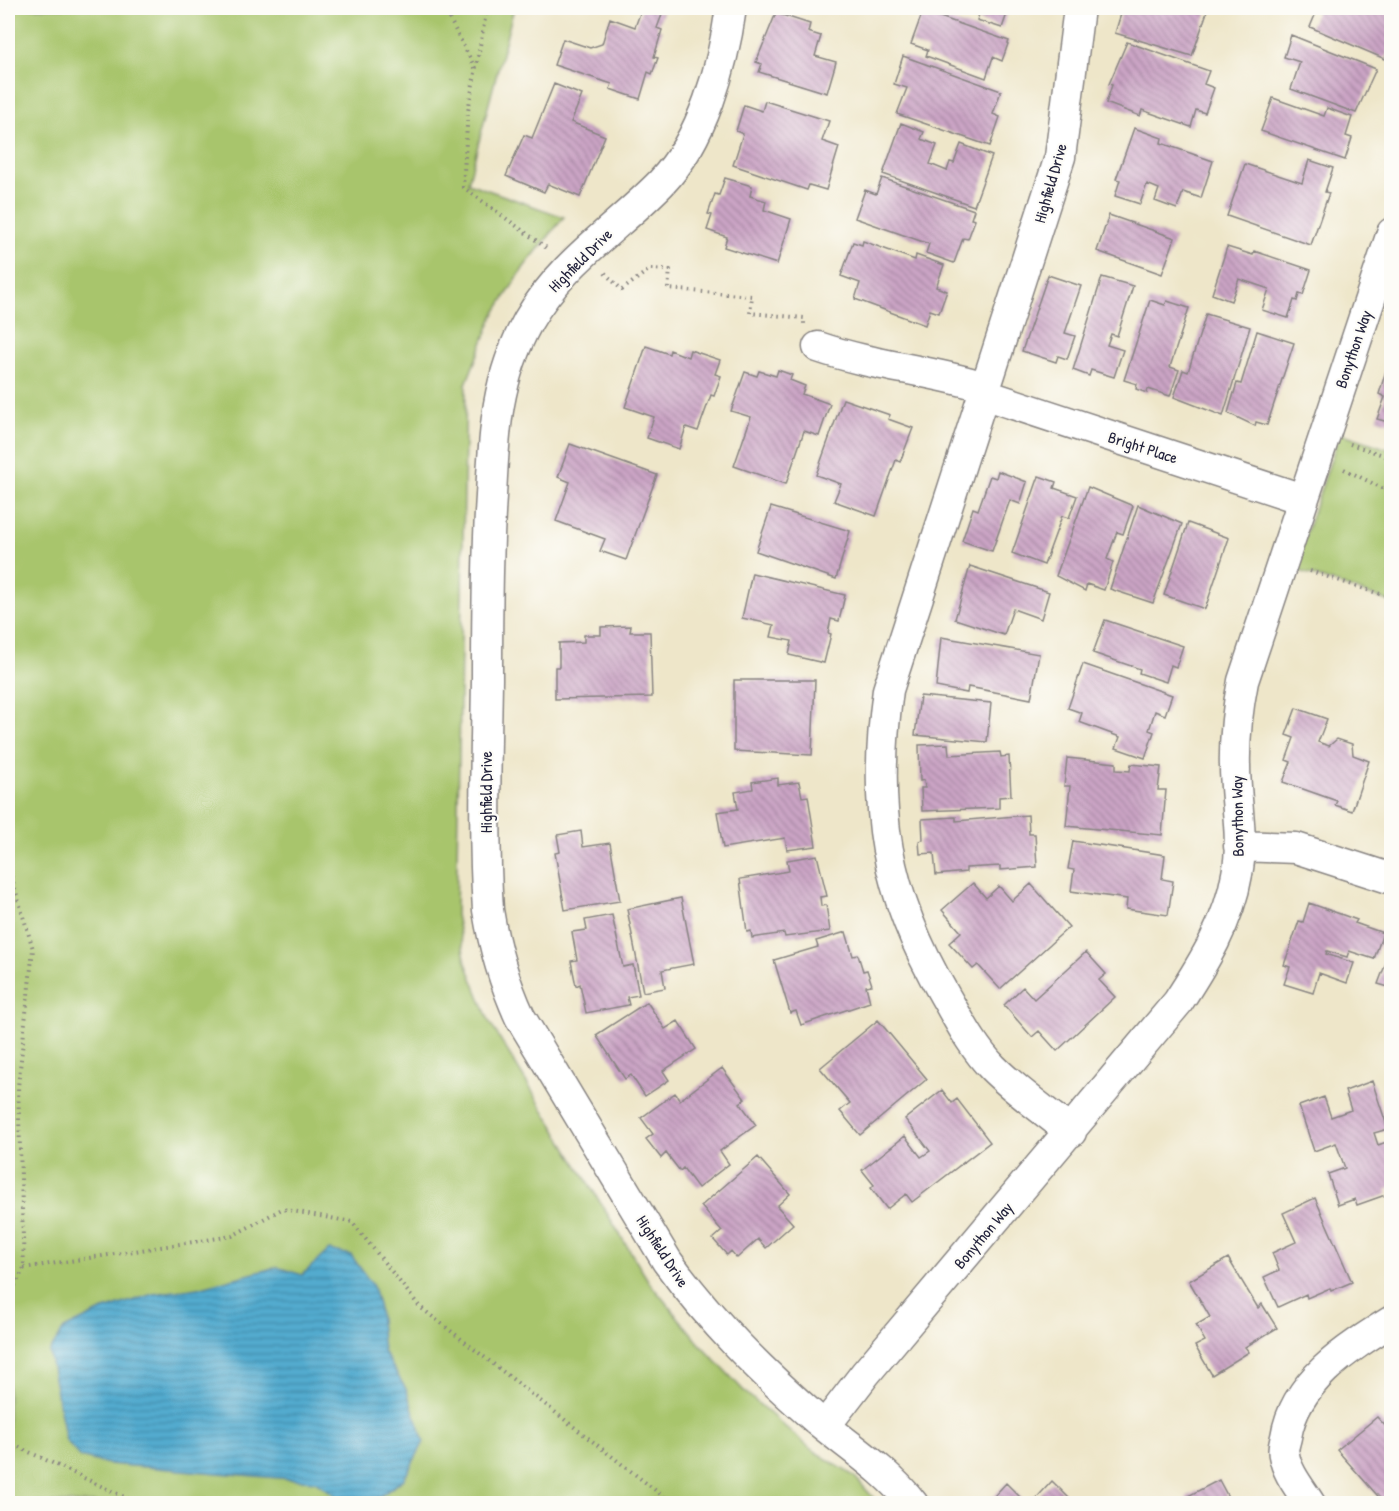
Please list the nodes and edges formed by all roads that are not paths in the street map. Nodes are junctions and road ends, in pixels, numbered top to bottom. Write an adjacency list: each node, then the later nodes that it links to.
1 (731, 8): 11 (street, Highfield Drive)
2 (1080, 8): 5 (street, Highfield Drive)
3 (1392, 233): 6 (street, Bonython Way)
4 (818, 347): 5 (street)
5 (984, 391): 6 (street, Bright Place); 9 (street, Highfield Drive)
6 (1302, 499): 7 (street, Bonython Way)
7 (1239, 846): 8 (street); 9 (street, Bonython Way)
8 (1392, 879)
9 (1071, 1132): 11 (street, Bonython Way)
10 (1392, 1322): 13 (street)
11 (825, 1426): 12 (street, Highfield Drive)
12 (913, 1503)
13 (1310, 1503)

